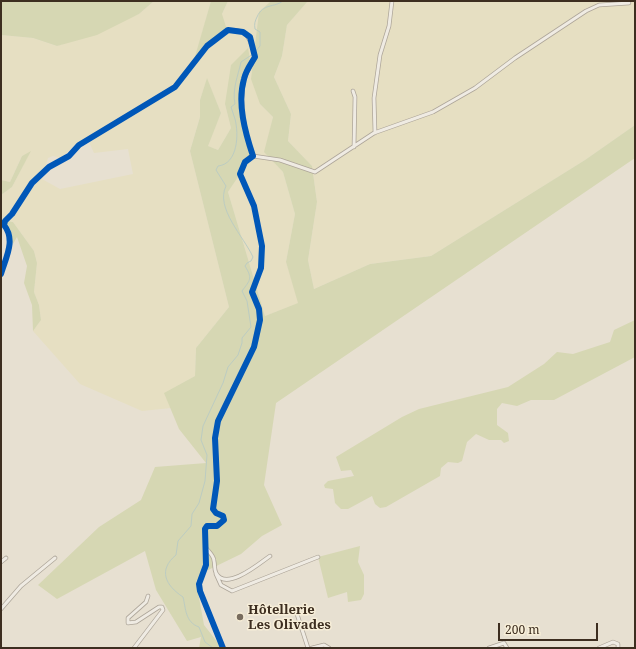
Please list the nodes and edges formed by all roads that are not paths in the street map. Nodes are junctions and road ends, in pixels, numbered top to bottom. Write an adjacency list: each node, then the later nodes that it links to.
1 (392, 1): 4 (street)
2 (629, 3): 4 (street)
3 (353, 91): 5 (street)
4 (375, 133): 5 (street)
5 (354, 147): 6 (street)
6 (253, 156): 7 (street); 8 (street)
7 (1, 274)
8 (206, 548): 14 (street); 19 (street)
9 (270, 556): 14 (street)
10 (318, 557): 14 (street)
11 (6, 558): 13 (street)
12 (55, 558): 16 (street)
13 (1, 562)
14 (216, 574)
15 (148, 596): 18 (street)
16 (1, 609)
17 (296, 611): 20 (street)
18 (134, 648)
19 (223, 648)
20 (308, 648)
21 (312, 648): 22 (street)
22 (329, 648)
23 (489, 648): 24 (street)
24 (507, 648)
25 (599, 648): 26 (street)
26 (618, 648)

